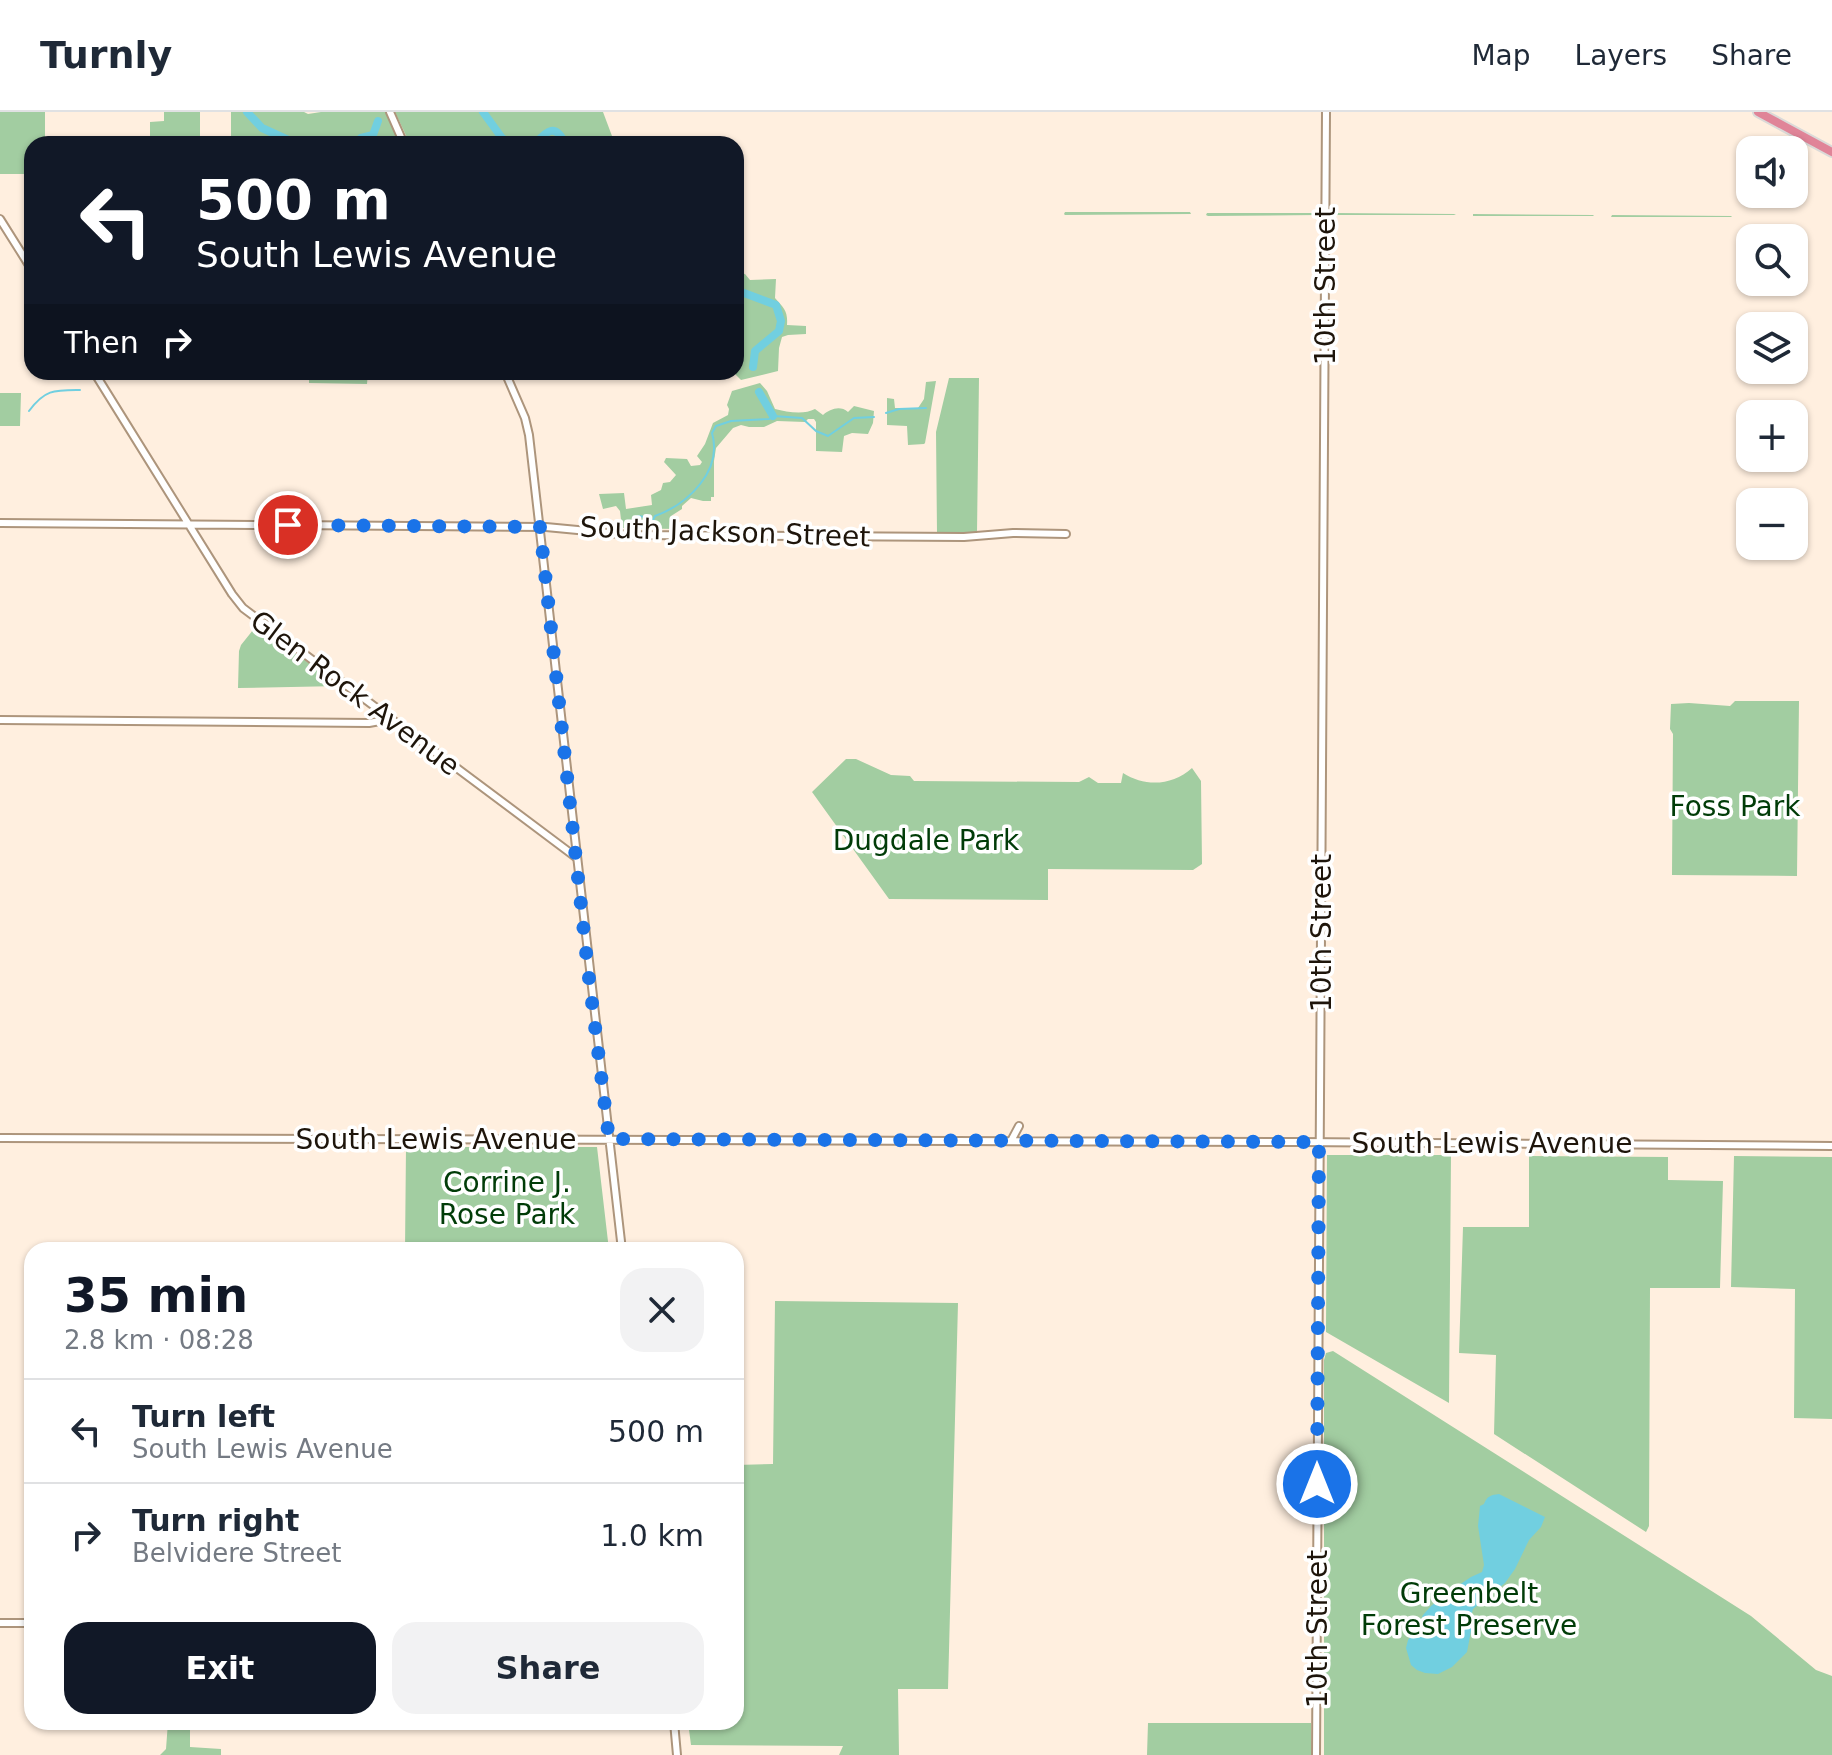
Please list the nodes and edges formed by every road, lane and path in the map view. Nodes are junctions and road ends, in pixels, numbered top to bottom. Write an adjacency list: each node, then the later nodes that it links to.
1 (390, 112): 4 (street)
2 (1326, 112): 21 (street, 10th Street)
3 (1758, 112): 5 (highway)
4 (400, 136)
5 (1832, 152)
6 (0, 219): 7 (street)
7 (24, 257)
8 (99, 380): 11 (street, Glen Rock Avenue)
9 (508, 380): 12 (street)
10 (0, 523): 11 (street, South Jackson Street)
11 (190, 524): 12 (street, South Jackson Street); 14 (street, Glen Rock Avenue)
12 (540, 527): 13 (street, South Jackson Street); 16 (street)
13 (1066, 534)
14 (386, 716): 15 (street); 16 (street, Glen Rock Avenue)
15 (0, 720)
16 (577, 858): 19 (street)
17 (1019, 1126): 20 (street)
18 (0, 1138): 19 (street, South Lewis Avenue)
19 (609, 1139): 20 (street, South Lewis Avenue); 23 (street)
20 (1011, 1141): 21 (street, South Lewis Avenue)
21 (1319, 1142): 22 (street, South Lewis Avenue); 28 (street, 10th Street)
22 (1832, 1146)
23 (621, 1242)
24 (0, 1623): 25 (street)
25 (24, 1623)
26 (675, 1730): 27 (street)
27 (677, 1755)
28 (1316, 1755)

